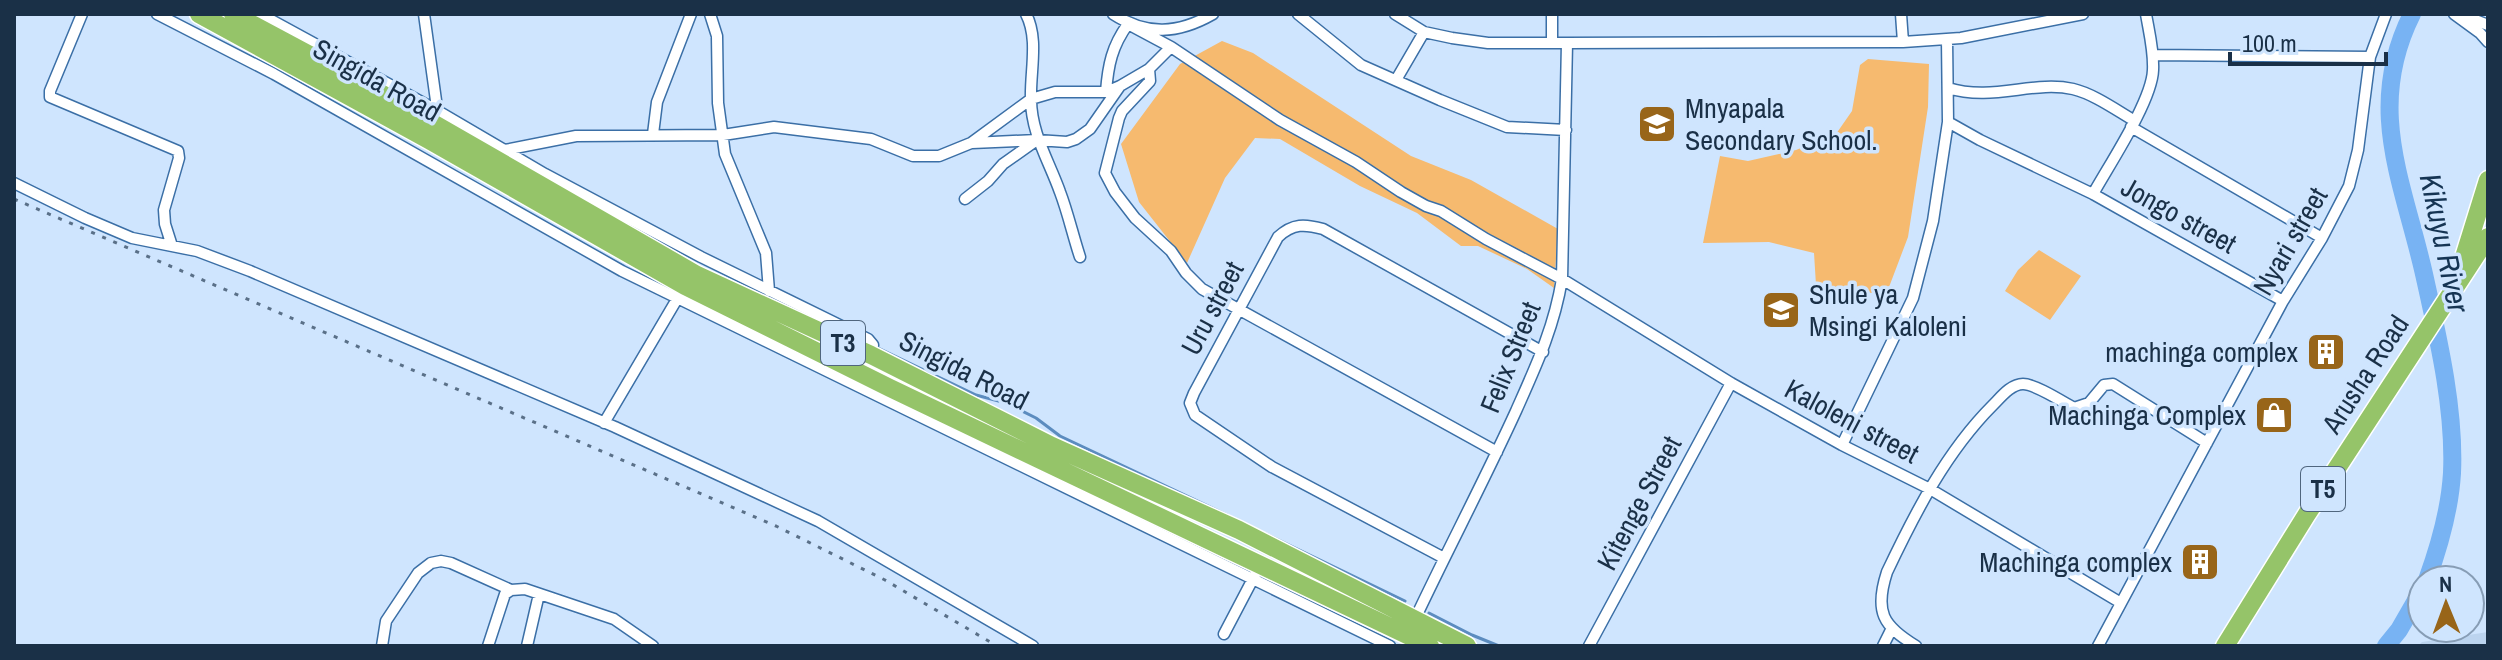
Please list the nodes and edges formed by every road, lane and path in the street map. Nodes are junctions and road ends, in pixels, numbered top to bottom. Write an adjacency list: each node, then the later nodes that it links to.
1 (82, 14): 53 (street)
2 (157, 14): 57 (street)
3 (199, 14): 40 (highway, Singida Road / T3)
4 (233, 14): 40 (highway, Singida Road / T3)
5 (260, 14): 40 (street)
6 (424, 14): 40 (street)
7 (691, 14): 42 (street)
8 (710, 14): 43 (street)
9 (1026, 14): 37 (street)
10 (1113, 14): 21 (street, Kaloleni street)
11 (1213, 14): 21 (street)
12 (1298, 14): 33 (street)
13 (1395, 14): 23 (street)
14 (1552, 14): 25 (street)
15 (1901, 14): 26 (street)
16 (2083, 14): 24 (street)
17 (2146, 14): 30 (street, Jongo street)
18 (2386, 14): 31 (street, Nyari street)
19 (2454, 14): 27 (street)
20 (2460, 14): 22 (street)
21 (1128, 24): 29 (street, Kaloleni street); 36 (street)
22 (2488, 25)
23 (1424, 32): 25 (street); 33 (street)
24 (1947, 39): 26 (street); 35 (street)
25 (1552, 42): 28 (street)
26 (1903, 42): 28 (street)
27 (2488, 42)
28 (1567, 43): 41 (street, Felix Street)
29 (1171, 47): 32 (street); 55 (street, Kaloleni street)
30 (2153, 55): 31 (street); 39 (street, Jongo street)
31 (2370, 57): 52 (street, Nyari street)
32 (1149, 69): 34 (street); 60 (street)
33 (1396, 80): 41 (street)
34 (1120, 86): 36 (street); 44 (street)
35 (1948, 88): 38 (street); 39 (street)
36 (1106, 92): 37 (street)
37 (1031, 99): 44 (street); 45 (street)
38 (1948, 122): 49 (street, Jongo street); 66 (street)
39 (2133, 124): 49 (street, Jongo street); 52 (street)
40 (435, 126): 46 (street); 57 (highway, Singida Road / T3); 62 (highway, Singida Road / T3)
41 (1566, 130): 55 (street, Felix Street)
42 (653, 134): 43 (street); 46 (street)
43 (723, 135): 45 (street); 56 (street)
44 (1037, 140): 45 (street); 50 (street); 54 (street)
45 (971, 143)
46 (505, 150): 56 (street)
47 (2488, 180): 58 (highway, Arusha Road / T5)
48 (14, 183): 53 (street)
49 (2093, 194): 59 (street, Jongo street)
50 (965, 199)
51 (2488, 237): 58 (highway, Arusha Road / T5)
52 (2322, 238): 59 (street, Nyari street)
53 (172, 246): 64 (street)
54 (1080, 257)
55 (1562, 279): 61 (street, Felix Street); 63 (street, Kaloleni street)
56 (769, 291): 62 (street)
57 (681, 292): 64 (street); 70 (highway, Singida Road / T3)
58 (2450, 297): 89 (highway, Arusha Road / T5)
59 (2283, 301): 65 (street, Nyari street)
60 (1238, 310): 61 (street, Uru street); 67 (street); 69 (street, Uru street)
61 (1543, 352): 67 (street, Felix Street)
62 (871, 355): 74 (highway, Singida Road / T3)
63 (1731, 383): 66 (street, Kaloleni street); 85 (street, Kitenge Street)
64 (604, 423): 81 (street)
65 (2207, 443): 68 (street); 73 (street, Nyari street)
66 (1842, 445): 68 (street, Kaloleni street)
67 (1497, 452): 69 (street, Felix Street)
68 (1930, 489): 73 (street, Kaloleni street); 75 (street)
69 (1444, 558): 74 (street, Felix Street)
70 (1257, 571): 76 (street); 82 (street); 83 (highway, Singida Road / T3)
71 (511, 590): 72 (street); 77 (street); 78 (street)
72 (539, 594): 79 (street); 80 (street)
73 (2121, 603): 88 (street, Nyari street)
74 (1415, 619): 84 (highway, Singida Road / T3)
75 (1891, 630): 86 (street); 87 (street)
76 (1224, 634)
77 (382, 646)
78 (488, 646)
79 (527, 646)
80 (653, 646)
81 (1033, 646)
82 (1390, 646)
83 (1430, 646)
84 (1467, 646)
85 (1589, 646)
86 (1883, 646)
87 (1916, 646)
88 (2098, 646)
89 (2225, 646)

